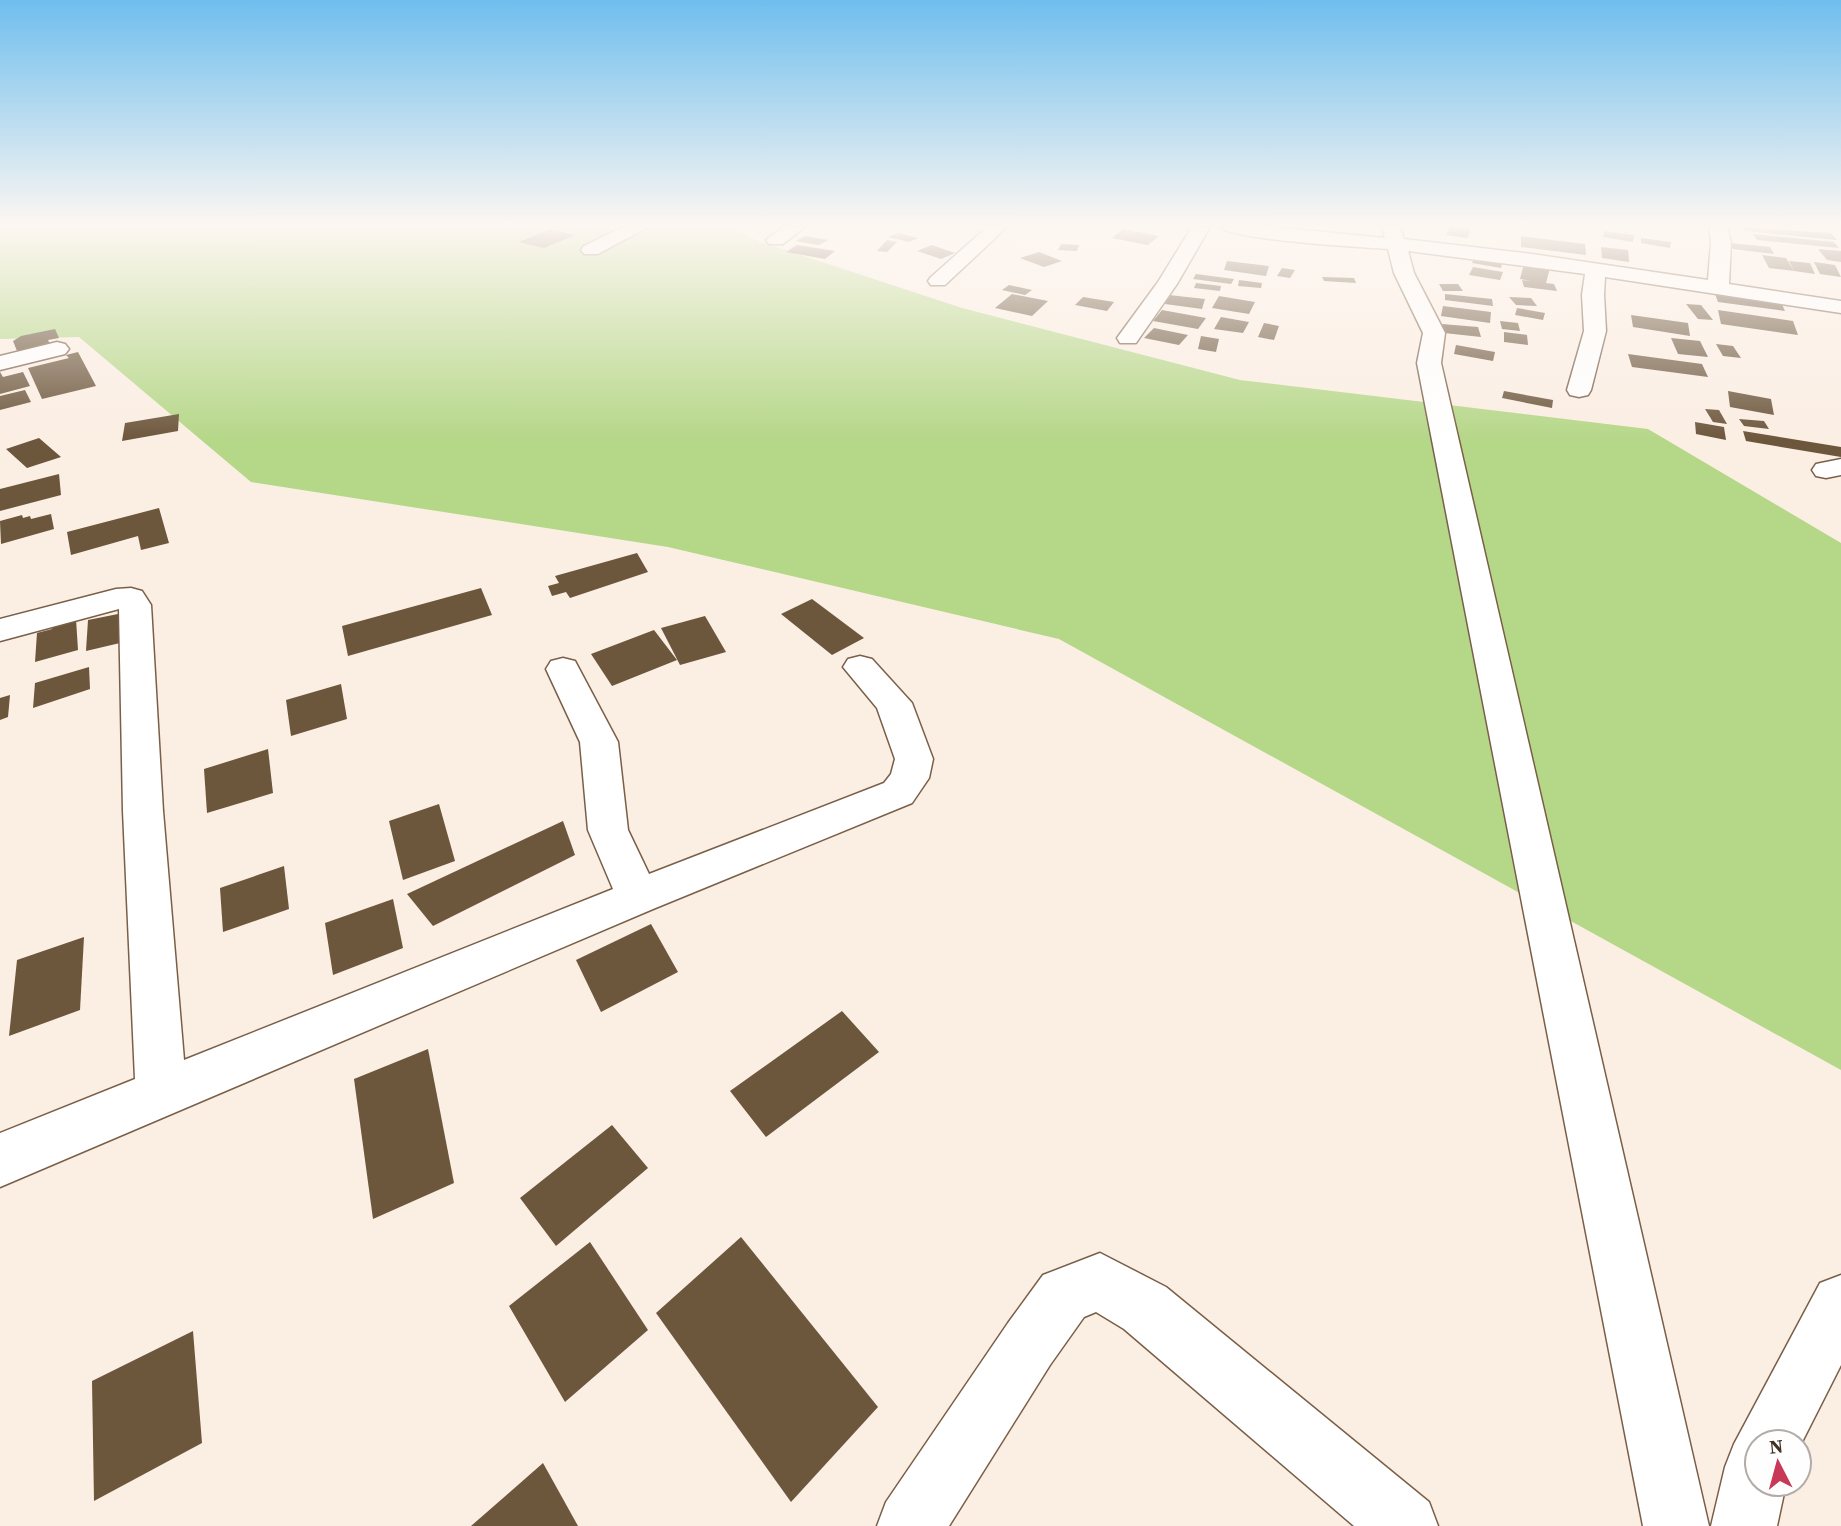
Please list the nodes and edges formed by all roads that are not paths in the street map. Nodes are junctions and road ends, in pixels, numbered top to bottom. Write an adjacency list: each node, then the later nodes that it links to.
1 (1157, 298): 6 (street)
2 (1416, 298): 21 (street)
3 (1593, 298): 9 (street)
4 (1771, 298): 5 (street)
5 (1837, 311)
6 (1128, 338)
7 (57, 349): 8 (street)
8 (0, 363)
9 (1579, 390)
10 (0, 630): 14 (street)
11 (860, 667): 13 (street)
12 (563, 669): 13 (street)
13 (638, 897): 14 (street)
14 (162, 1093): 15 (street)
15 (0, 1160)
16 (1841, 1304): 17 (street)
17 (1775, 1428)
18 (1750, 1498): 22 (street)
19 (910, 1526): 20 (street)
20 (1405, 1526)
21 (1676, 1526)
22 (1744, 1526)

